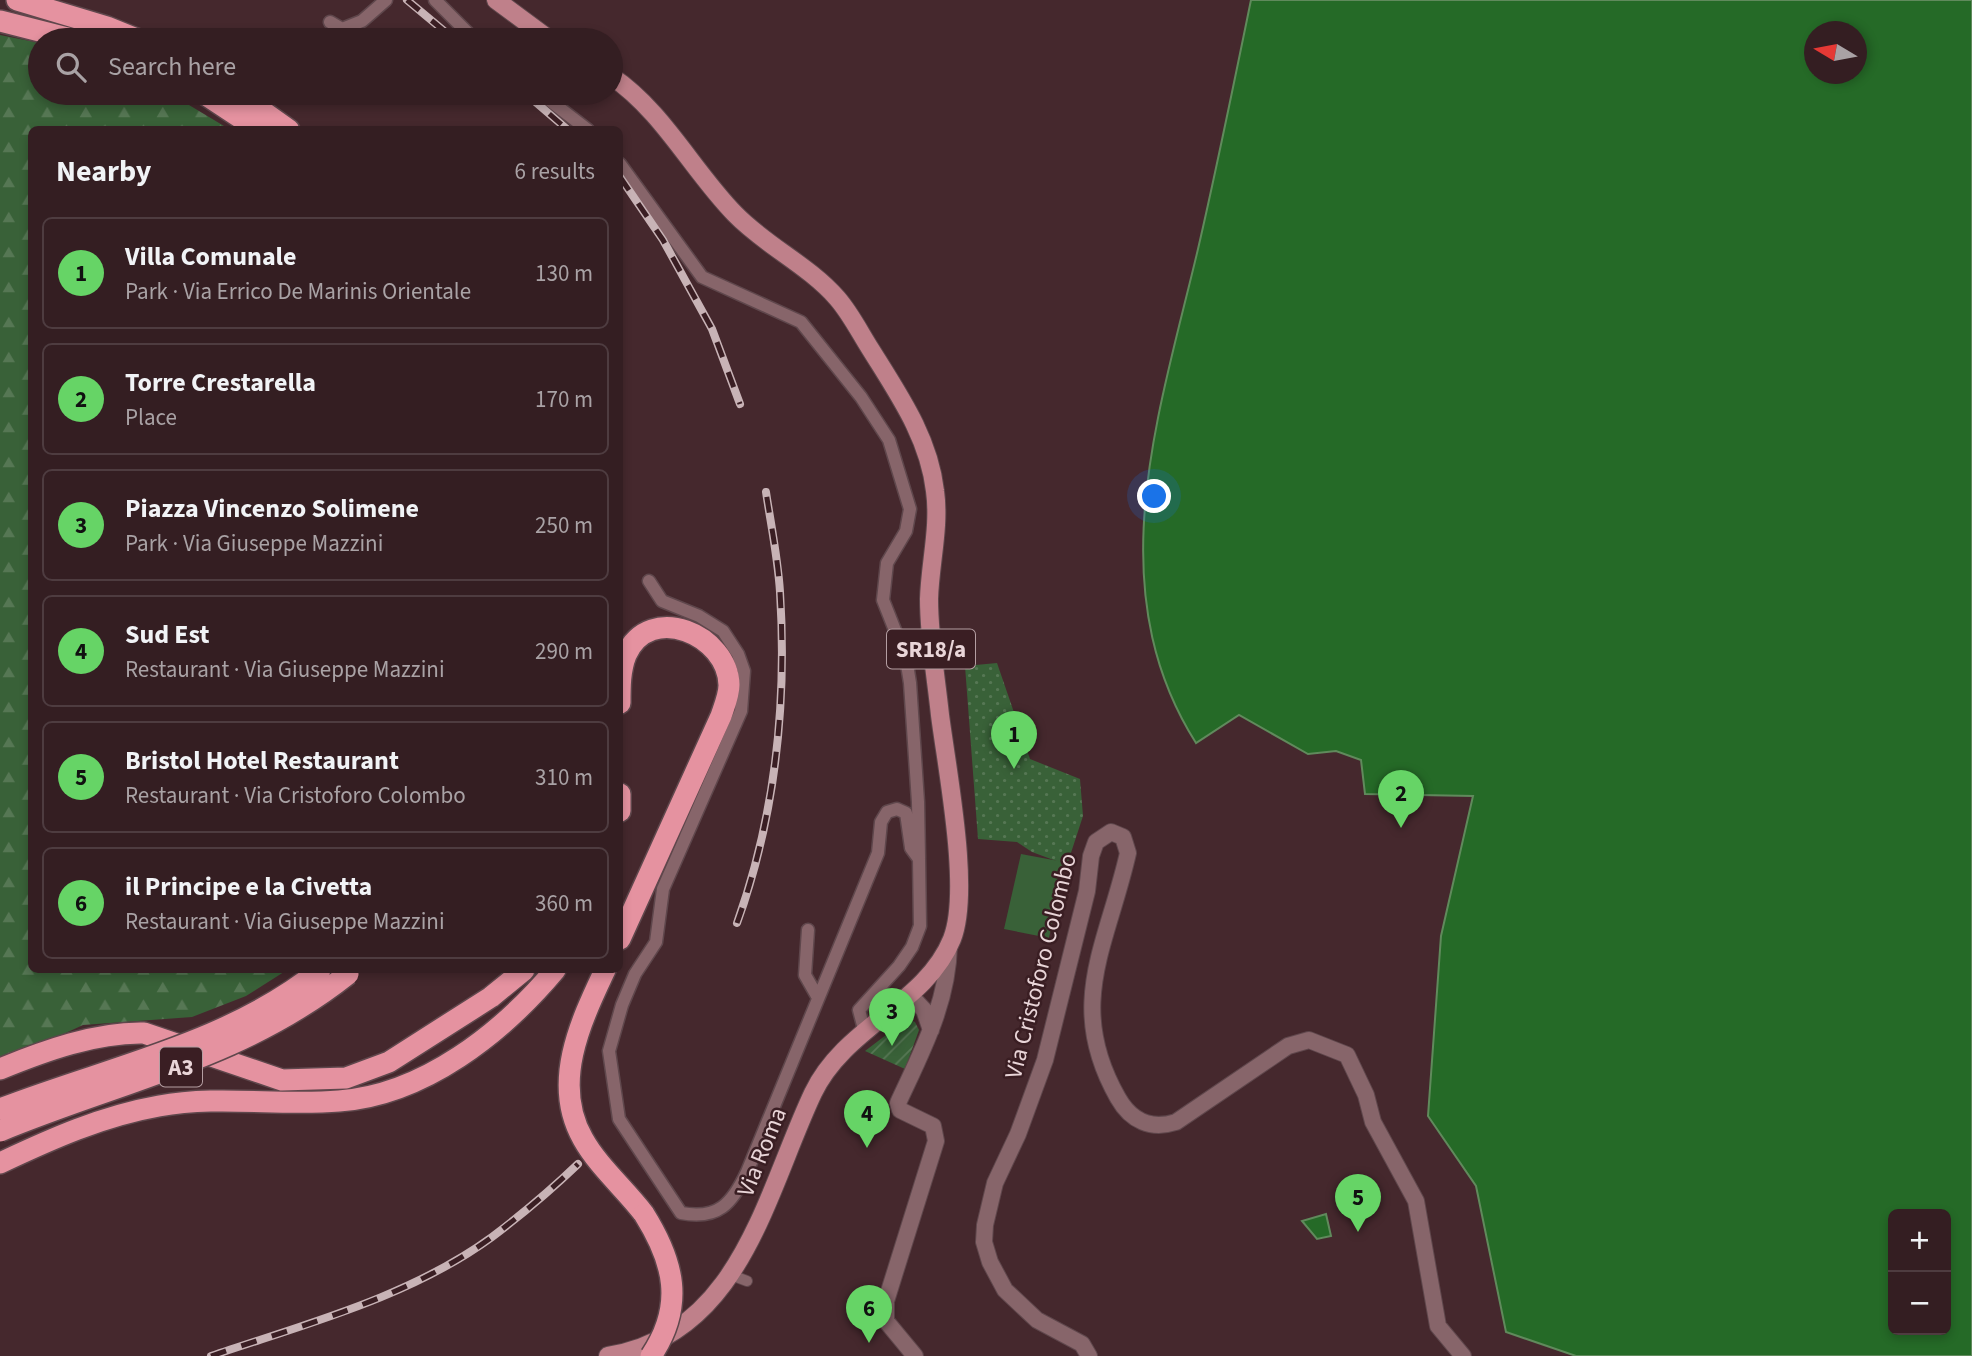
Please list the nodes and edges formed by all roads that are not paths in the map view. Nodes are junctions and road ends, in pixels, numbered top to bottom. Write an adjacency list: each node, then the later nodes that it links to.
1 (17, 0): 8 (highway)
2 (386, 0): 10 (street)
3 (435, 0): 11 (street)
4 (496, 0): 12 (main road)
5 (0, 21): 7 (highway)
6 (330, 22): 9 (street)
7 (28, 28)
8 (109, 28)
9 (340, 28)
10 (344, 28)
11 (463, 28)
12 (534, 28)
13 (623, 86): 26 (main road, SR18/a)
14 (222, 105): 17 (highway)
15 (254, 105): 18 (highway)
16 (556, 105): 19 (street)
17 (253, 126)
18 (283, 126)
19 (583, 126)
20 (623, 168): 23 (street)
21 (649, 581): 33 (street)
22 (623, 666): 25 (highway)
23 (919, 859): 33 (street); 34 (street)
24 (808, 930): 33 (street)
25 (623, 932)
26 (950, 945): 32 (main road, Via Roma / SR18/a); 35 (street)
27 (316, 973): 37 (highway, A3, bridge)
28 (350, 973): 38 (highway, A3, bridge)
29 (520, 973): 36 (highway)
30 (552, 973): 39 (highway)
31 (604, 973): 41 (highway, bridge)
32 (909, 994): 34 (main road, Via Roma / SR18/a); 35 (street)
33 (817, 996)
34 (864, 1029): 40 (main road, Via Roma / SR18/a)
35 (931, 1030): 42 (street)
36 (0, 1069)
37 (0, 1109)
38 (0, 1130)
39 (0, 1163)
40 (608, 1356)
41 (651, 1356)
42 (915, 1356)
43 (1089, 1356): 44 (street, Via Cristoforo Colombo)
44 (1463, 1356)

